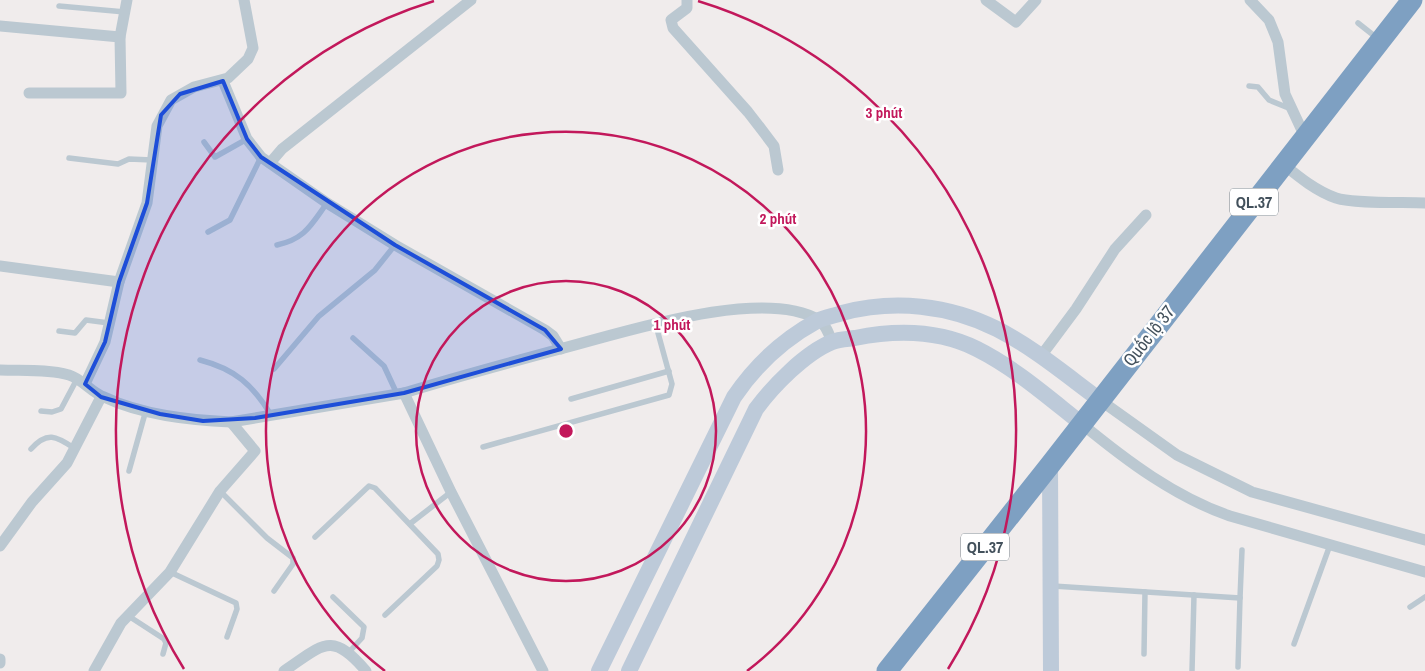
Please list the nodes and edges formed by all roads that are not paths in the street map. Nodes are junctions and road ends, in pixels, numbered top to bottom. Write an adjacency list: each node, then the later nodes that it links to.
1 (127, 0): 10 (street)
2 (244, 0): 15 (street)
3 (471, 0): 24 (street)
4 (687, 0): 26 (street)
5 (986, 0): 6 (street)
6 (1036, 0)
7 (1250, 0): 18 (street)
8 (1406, 4): 14 (highway, Quốc lộ 37 / QL.37)
9 (59, 6): 10 (lane)
10 (124, 12): 13 (street)
11 (1358, 23): 14 (lane)
12 (0, 26): 13 (street)
13 (120, 37): 17 (street)
14 (1380, 41): 19 (highway, Quốc lộ 37 / QL.37)
15 (223, 81): 20 (street); 23 (street)
16 (1249, 86): 18 (lane)
17 (29, 93)
18 (1291, 109): 19 (street)
19 (1305, 137): 25 (highway, Quốc lộ 37 / QL.37)
20 (247, 139): 21 (lane); 24 (street)
21 (204, 142)
22 (69, 158): 23 (lane)
23 (152, 160): 34 (street)
24 (266, 160): 27 (street); 30 (lane)
25 (1283, 164): 28 (street); 51 (highway, Quốc lộ 37 / QL.37)
26 (778, 170)
27 (327, 203): 31 (lane); 32 (street)
28 (1425, 203)
29 (1146, 215): 42 (street)
30 (208, 232)
31 (277, 245)
32 (395, 246): 41 (street); 44 (lane)
33 (0, 266): 34 (street)
34 (119, 282): 36 (street)
35 (655, 322): 37 (street); 41 (street); 46 (lane)
36 (109, 323): 38 (lane); 47 (street)
37 (822, 323): 40 (street); 42 (main road); 94 (main road)
38 (58, 331)
39 (353, 338): 48 (lane)
40 (832, 341): 56 (main road); 95 (main road)
41 (561, 348): 48 (street)
42 (1041, 356): 51 (main road)
43 (200, 360): 54 (lane)
44 (274, 369)
45 (0, 370): 47 (street)
46 (669, 371): 50 (lane); 57 (lane)
47 (81, 381): 49 (street); 53 (lane)
48 (400, 393): 54 (street); 63 (street)
49 (102, 396): 52 (street); 58 (street)
50 (571, 399)
51 (1098, 402): 56 (highway, Quốc lộ 37 / QL.37); 66 (street)
52 (146, 410): 55 (street); 61 (lane)
53 (41, 411)
54 (271, 415): 55 (street)
55 (231, 422): 62 (street)
56 (1082, 423): 60 (highway, Quốc lộ 37 / QL.37); 67 (street)
57 (483, 447)
58 (74, 448): 59 (lane); 68 (street)
59 (31, 449)
60 (1050, 465): 72 (main road); 96 (highway, Quốc lộ 37 / QL.37)
61 (129, 471)
62 (220, 491): 70 (street); 73 (lane)
63 (451, 492): 64 (lane); 93 (street)
64 (411, 524): 65 (lane); 80 (lane)
65 (315, 538)
66 (1425, 540)
67 (1330, 545): 71 (street); 83 (lane)
68 (0, 546)
69 (1242, 550): 78 (lane)
70 (170, 572): 81 (street); 82 (lane)
71 (1425, 572)
72 (1050, 586): 74 (lane); 97 (main road)
73 (274, 591)
74 (1145, 592): 75 (lane); 86 (lane)
75 (1194, 595): 78 (lane); 98 (lane)
76 (333, 596): 84 (lane)
77 (1425, 597): 79 (lane)
78 (1240, 598): 89 (lane)
79 (1410, 607)
80 (384, 615)
81 (127, 616): 85 (lane); 90 (street)
82 (227, 637)
83 (1294, 644)
84 (349, 652): 91 (street); 92 (street)
85 (162, 654)
86 (1144, 654)
87 (0, 659): 88 (street)
88 (0, 663)
89 (1238, 667)
90 (94, 671)
91 (284, 671)
92 (366, 671)
93 (543, 671)
94 (599, 671)
95 (629, 671)
96 (887, 671)
97 (1051, 671)
98 (1192, 671)

